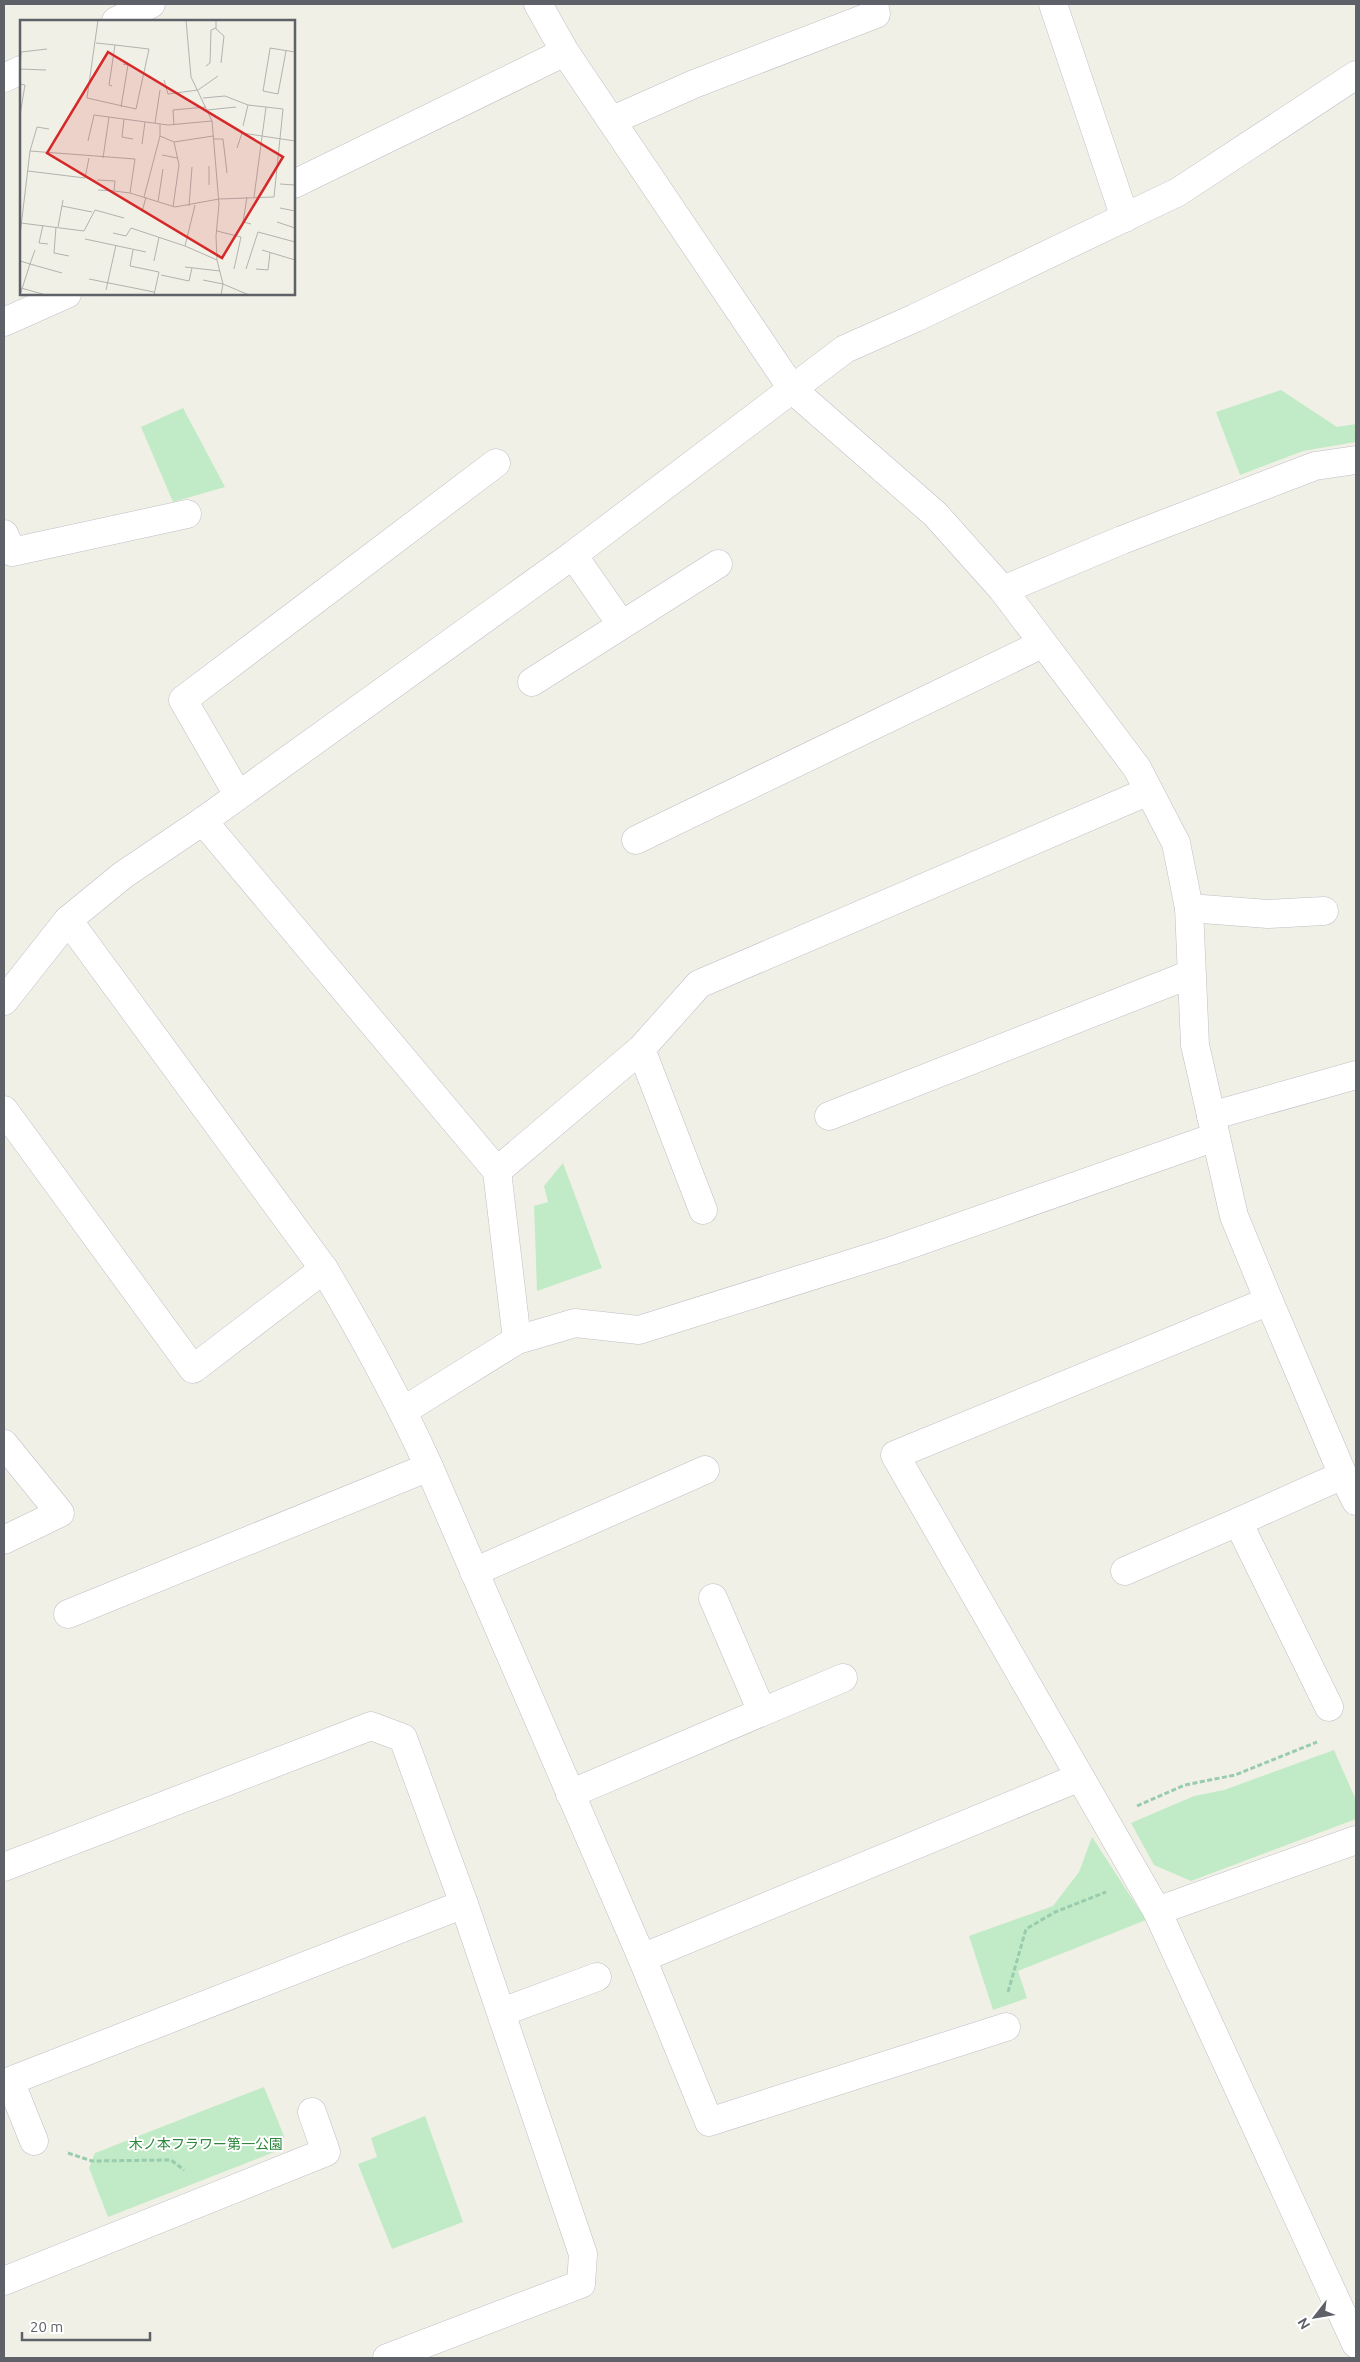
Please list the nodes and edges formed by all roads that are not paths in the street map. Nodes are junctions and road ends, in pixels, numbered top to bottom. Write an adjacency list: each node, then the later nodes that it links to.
1 (151, 4): 5 (street)
2 (538, 4): 6 (street)
3 (874, 4): 10 (street)
4 (1053, 4): 12 (street)
5 (118, 20)
6 (565, 52): 10 (street); 11 (street)
7 (20, 70): 9 (street)
8 (1356, 75): 12 (street)
9 (4, 78)
10 (613, 120): 15 (street)
11 (295, 184)
12 (1125, 218): 15 (street)
13 (65, 295): 14 (street)
14 (4, 322)
15 (793, 390): 20 (street); 22 (street)
16 (1356, 460): 22 (street)
17 (496, 463): 27 (street)
18 (187, 514): 19 (street)
19 (4, 534)
20 (573, 555): 23 (street); 27 (street)
21 (718, 564): 23 (street)
22 (1002, 590): 24 (street)
23 (621, 624): 25 (street)
24 (1042, 644): 26 (street); 29 (street)
25 (532, 682)
26 (1149, 791): 30 (street); 35 (street)
27 (238, 795): 28 (street)
28 (203, 821): 32 (street); 40 (street)
29 (636, 840)
30 (1189, 908): 31 (street); 33 (street)
31 (1324, 911)
32 (68, 920): 34 (street); 42 (street)
33 (1191, 974): 38 (street); 39 (street)
34 (4, 1001)
35 (641, 1049): 40 (street); 41 (street)
36 (1356, 1075): 39 (street)
37 (4, 1110): 42 (street)
38 (829, 1116)
39 (1213, 1126): 43 (street); 44 (street)
40 (497, 1171): 44 (street)
41 (703, 1210)
42 (324, 1268): 45 (street)
43 (1269, 1301): 49 (street); 60 (street)
44 (517, 1340): 45 (street)
45 (403, 1411): 47 (street)
46 (4, 1444): 52 (street)
47 (429, 1467): 54 (street); 56 (street)
48 (705, 1470): 54 (street)
49 (1343, 1475): 50 (street); 51 (street)
50 (1356, 1501)
51 (1238, 1522): 53 (street); 58 (street)
52 (4, 1540)
53 (1125, 1571)
54 (474, 1572): 61 (street)
55 (713, 1598): 59 (street)
56 (68, 1614)
57 (843, 1678): 59 (street)
58 (1329, 1707)
59 (762, 1712): 61 (street)
60 (1080, 1776): 65 (street); 66 (street)
61 (570, 1794): 66 (street)
62 (1356, 1840): 65 (street)
63 (4, 1867): 64 (street)
64 (464, 1904): 68 (street); 71 (street)
65 (1157, 1911): 73 (street)
66 (642, 1958): 69 (street)
67 (597, 1977): 68 (street)
68 (502, 2012): 74 (street)
69 (1006, 2027)
70 (312, 2112): 72 (street)
71 (34, 2141)
72 (4, 2281)
73 (1356, 2344)
74 (386, 2358)

